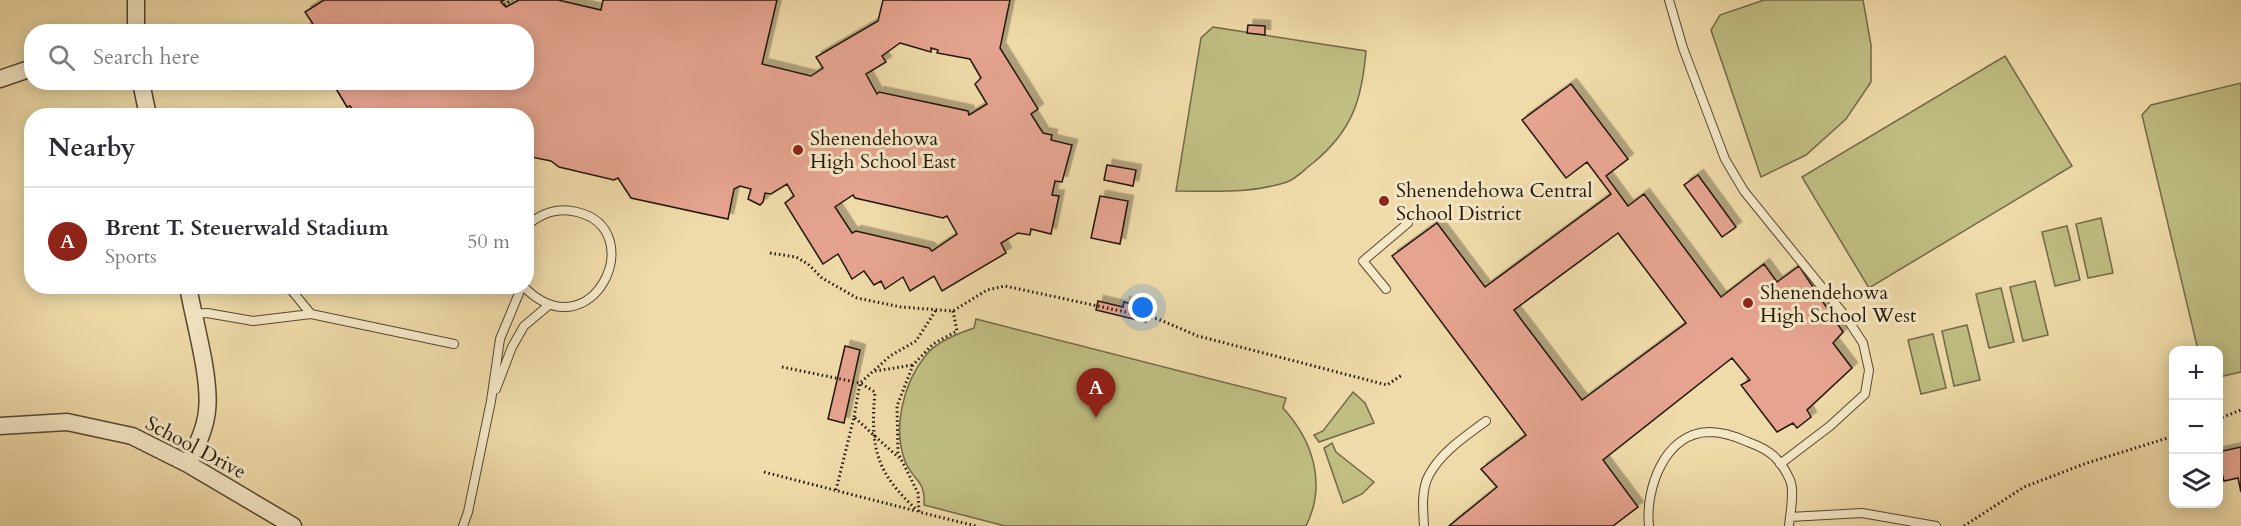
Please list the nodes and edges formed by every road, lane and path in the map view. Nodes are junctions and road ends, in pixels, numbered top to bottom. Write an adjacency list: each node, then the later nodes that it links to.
1 (136, 0): 5 (street)
2 (512, 0): 4 (path)
3 (1669, 0): 39 (lane)
4 (504, 5)
5 (136, 24)
6 (24, 71): 7 (street)
7 (0, 79)
8 (143, 90): 9 (street)
9 (146, 108)
10 (534, 219): 18 (lane)
11 (1408, 223): 13 (lane)
12 (770, 253): 19 (path)
13 (1386, 289)
14 (189, 294): 22 (street)
15 (295, 294): 21 (lane)
16 (520, 294): 29 (lane)
17 (530, 294): 18 (lane)
18 (549, 305): 29 (lane)
19 (936, 310): 20 (path); 26 (path)
20 (953, 311): 24 (path); 27 (path)
21 (312, 314): 22 (lane); 23 (lane)
22 (193, 315): 38 (street)
23 (454, 344)
24 (913, 365): 26 (path); 37 (path)
25 (782, 367): 28 (path)
26 (873, 371): 28 (path)
27 (1402, 375)
28 (860, 383): 31 (path); 35 (path)
29 (491, 401): 45 (lane)
30 (2241, 410): 32 (path)
31 (854, 417): 35 (path); 41 (path)
32 (2223, 417)
33 (1486, 421): 47 (lane)
34 (0, 426): 38 (street, School Drive)
35 (873, 436): 37 (path); 42 (path)
36 (2169, 438): 50 (path)
37 (900, 459): 42 (path)
38 (188, 464): 44 (street, School Drive)
39 (1780, 464): 43 (lane); 48 (lane)
40 (764, 472): 41 (path)
41 (836, 490): 42 (path)
42 (919, 512): 46 (path)
43 (1790, 521): 49 (lane)
44 (293, 526)
45 (463, 526)
46 (976, 526)
47 (1424, 526)
48 (1649, 526)
49 (1936, 526)
50 (1964, 526)

